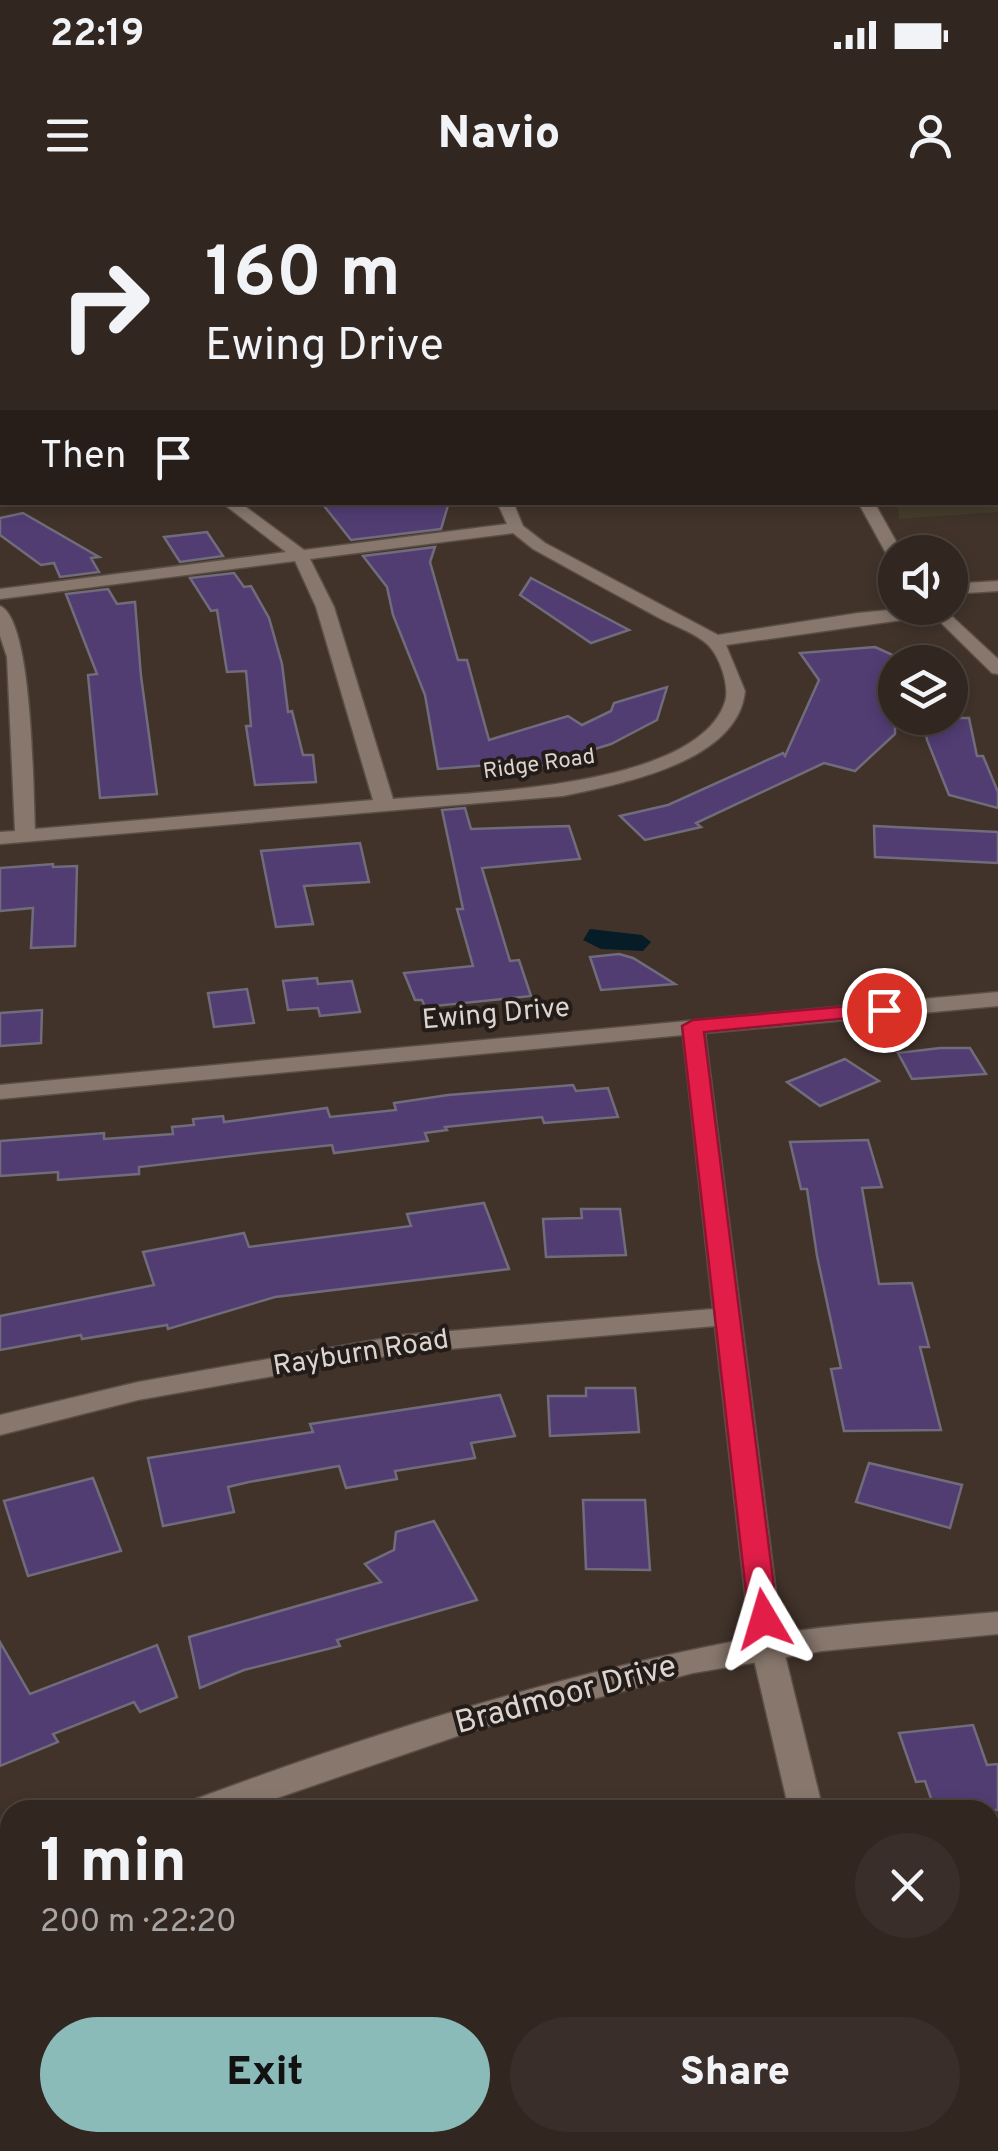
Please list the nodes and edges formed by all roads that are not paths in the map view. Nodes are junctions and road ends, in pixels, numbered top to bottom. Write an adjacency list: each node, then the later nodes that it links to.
1 (232, 505): 6 (street)
2 (506, 505): 4 (street)
3 (868, 505): 5 (street)
4 (516, 528): 6 (street); 13 (street)
5 (884, 535)
6 (300, 555): 9 (street); 15 (street)
7 (998, 586): 8 (street)
8 (968, 588)
9 (0, 594)
10 (0, 611): 16 (street)
11 (878, 616): 13 (street)
12 (952, 625): 14 (street)
13 (714, 642): 15 (street, Ridge Road)
14 (998, 669)
15 (386, 806): 16 (street, Ridge Road)
16 (25, 836): 17 (street, Ridge Road)
17 (0, 838)
18 (998, 999): 19 (street, Ewing Drive)
19 (693, 1026): 20 (street, Ewing Drive); 21 (street)
20 (0, 1092)
21 (727, 1316): 22 (street, Rayburn Road); 24 (street)
22 (0, 1425)
23 (998, 1623): 24 (street, Bradmoor Drive)
24 (767, 1647): 25 (street, Bradmoor Drive); 26 (street)
25 (231, 1800)
26 (804, 1800)

